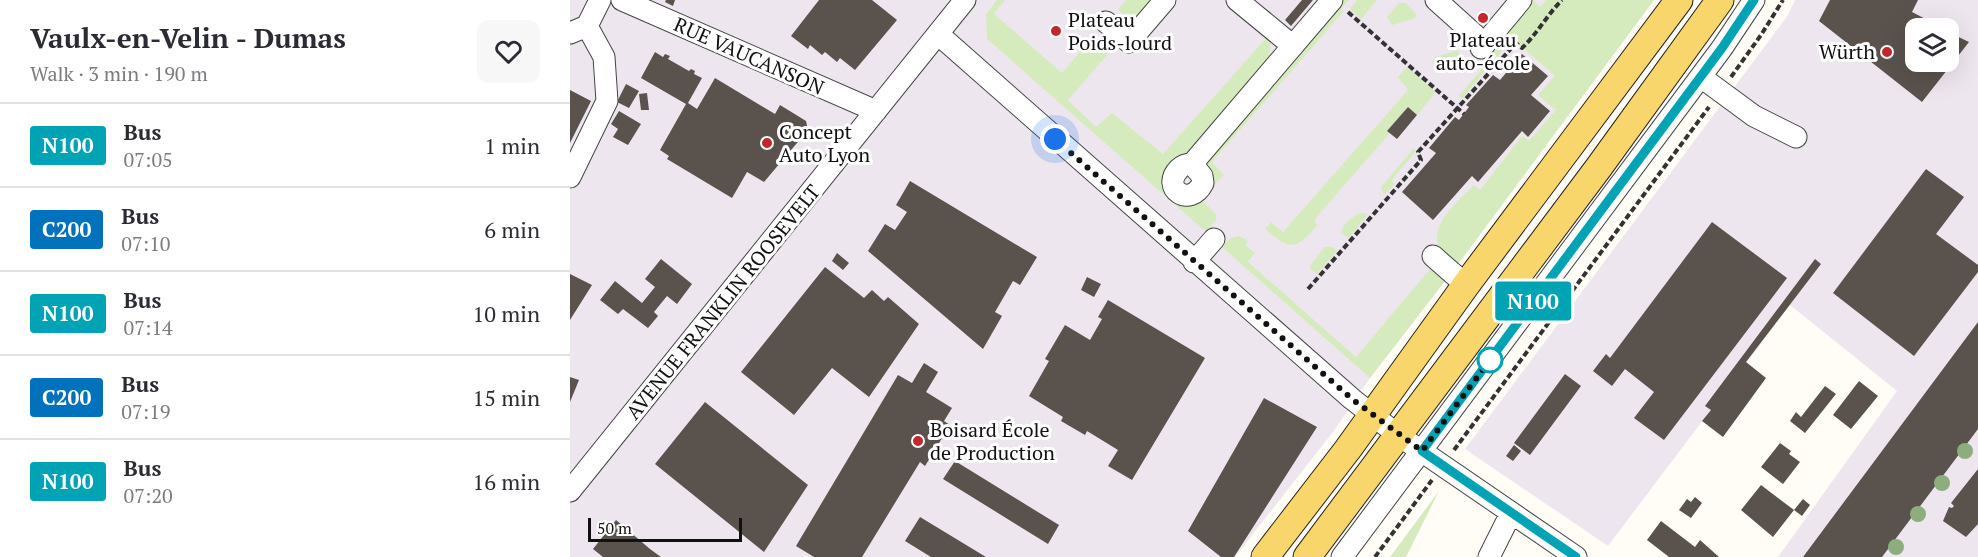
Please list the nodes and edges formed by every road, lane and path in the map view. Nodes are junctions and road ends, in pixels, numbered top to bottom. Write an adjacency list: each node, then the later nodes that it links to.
1 (600, 0): 15 (street)
2 (622, 0): 21 (street, RUE VAUCANSON)
3 (965, 0): 16 (street, AVENUE FRANKLIN ROOSEVELT)
4 (1165, 0): 14 (street)
5 (1238, 0): 17 (street)
6 (1436, 0): 7 (street)
7 (1521, 0)
8 (1562, 0): 20 (path)
9 (1679, 0): 29 (main road)
10 (1720, 0): 33 (main road)
11 (1754, 0): 18 (street)
12 (1783, 0): 19 (path)
13 (1341, 2): 17 (street); 20 (path)
14 (1106, 22)
15 (579, 30): 24 (street)
16 (938, 34): 21 (street, AVENUE FRANKLIN ROOSEVELT); 28 (street)
17 (1293, 46): 25 (street)
18 (1701, 77): 19 (street); 34 (street)
19 (1721, 91): 23 (street); 32 (path)
20 (1457, 107): 22 (path); 30 (path)
21 (876, 111): 35 (street, AVENUE FRANKLIN ROOSEVELT)
22 (1464, 114)
23 (1796, 137)
24 (570, 177)
25 (1206, 188)
26 (1214, 239): 28 (street)
27 (1433, 255): 29 (street)
28 (1194, 262): 31 (street)
29 (1466, 285): 31 (main road)
30 (1308, 289)
31 (1372, 416): 33 (street); 38 (main road)
32 (1468, 432)
33 (1398, 435): 34 (street); 39 (main road)
34 (1422, 451): 37 (street); 40 (street)
35 (570, 491)
36 (1410, 510): 41 (path)
37 (1511, 513): 42 (street); 43 (street)
38 (1265, 557)
39 (1307, 557)
40 (1342, 557)
41 (1375, 557)
42 (1489, 557)
43 (1576, 557)

